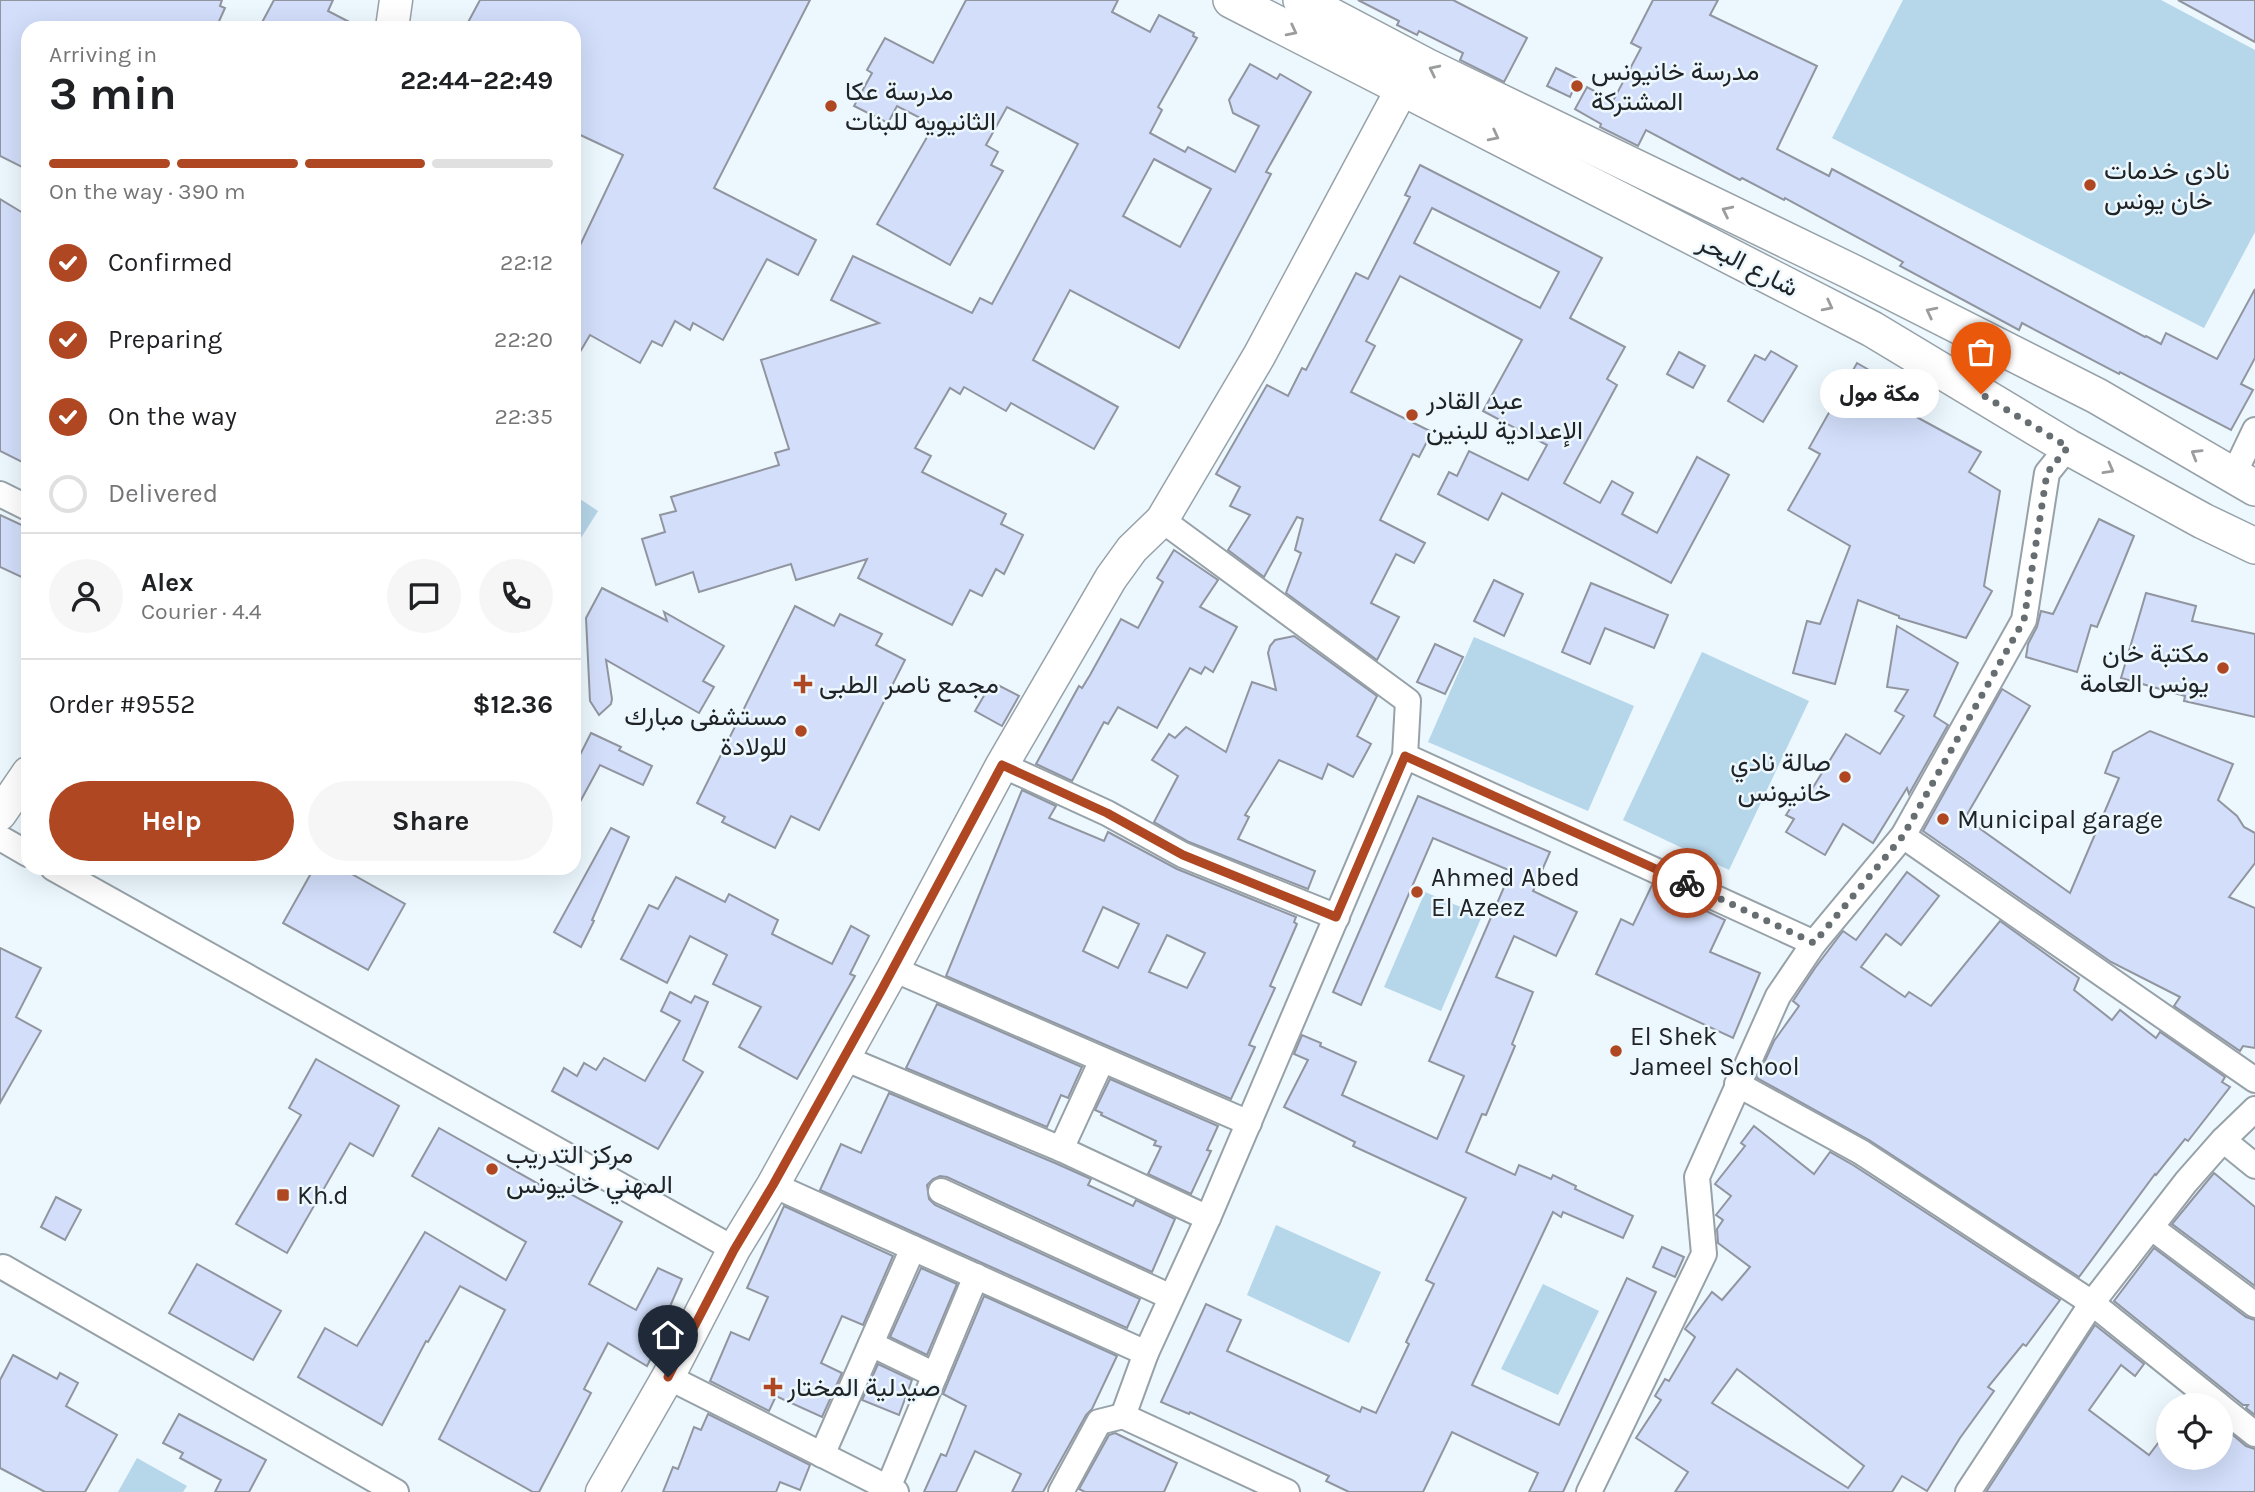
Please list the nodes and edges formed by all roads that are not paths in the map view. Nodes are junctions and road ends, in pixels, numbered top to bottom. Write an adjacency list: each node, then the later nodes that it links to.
1 (396, 0): 4 (street)
2 (1231, 0): 5 (main road, شارع البحر, one-way to 5)
3 (1301, 0): 6 (main road, شارع البحر, one-way to 3)
4 (393, 21)
5 (1402, 89): 8 (main road, شارع البحر, one-way to 8); 12 (street)
6 (2097, 396): 8 (main road); 9 (main road, شارع البحر, one-way to 6)
7 (2255, 430): 9 (street)
8 (2068, 447): 13 (main road, شارع البحر, one-way to 13); 18 (street)
9 (2244, 482)
10 (0, 494): 11 (street)
11 (21, 504)
12 (1163, 520): 14 (street); 15 (street)
13 (2255, 546)
14 (1405, 756): 22 (street); 23 (street)
15 (1002, 765): 22 (street); 24 (street)
16 (21, 783): 17 (street)
17 (0, 814)
18 (1903, 836): 23 (street); 27 (street)
19 (0, 838): 20 (street)
20 (21, 850)
21 (65, 875): 39 (street)
22 (1336, 917): 30 (street)
23 (1814, 943): 28 (street)
24 (893, 969): 25 (street); 26 (street)
25 (844, 1058): 32 (street); 34 (street)
26 (1102, 1059): 30 (street); 32 (street)
27 (2255, 1080)
28 (1737, 1084): 43 (street); 59 (street)
29 (2255, 1109): 31 (street)
30 (1249, 1123): 36 (street)
31 (2223, 1140): 33 (street); 37 (street)
32 (1061, 1149): 36 (street)
33 (2255, 1166)
34 (773, 1185): 38 (street); 39 (street)
35 (941, 1191): 42 (street)
36 (1208, 1218): 42 (street)
37 (2152, 1228): 43 (street); 44 (street)
38 (913, 1248): 41 (street); 45 (street)
39 (734, 1250): 48 (street)
40 (3, 1267): 55 (street)
41 (976, 1276): 46 (street); 47 (street)
42 (1171, 1297): 46 (street)
43 (2092, 1303): 49 (street); 60 (street)
44 (2255, 1305)
45 (871, 1344): 47 (street); 53 (street)
46 (1146, 1353): 50 (street)
47 (935, 1375): 54 (street)
48 (668, 1377): 53 (street); 56 (street)
49 (2204, 1393)
50 (1123, 1416): 57 (street); 58 (street)
51 (2233, 1416): 52 (street)
52 (2255, 1434)
53 (822, 1455): 54 (street)
54 (892, 1490)
55 (396, 1492)
56 (602, 1492)
57 (1061, 1492)
58 (1287, 1492)
59 (1589, 1492)
60 (1968, 1492)

